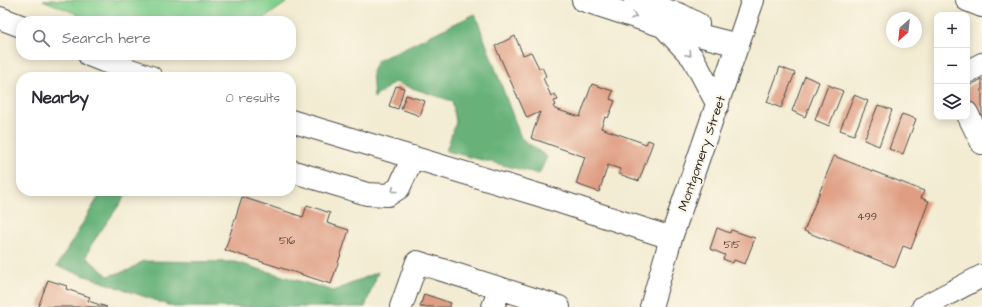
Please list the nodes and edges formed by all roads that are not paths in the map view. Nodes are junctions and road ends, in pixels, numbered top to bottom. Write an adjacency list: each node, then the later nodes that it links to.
1 (583, 0): 6 (main road, one-way to 6)
2 (635, 0): 7 (main road)
3 (753, 0): 7 (main road, Montgomery Street)
4 (0, 18): 5 (main road)
5 (16, 24)
6 (662, 26): 7 (main road); 12 (main road, one-way to 12)
7 (738, 45): 12 (main road, Montgomery Street)
8 (102, 60): 11 (main road)
9 (982, 64): 10 (main road)
10 (970, 70)
11 (136, 72)
12 (718, 105): 18 (main road, Montgomery Street)
13 (970, 119): 15 (main road)
14 (296, 122): 16 (main road)
15 (982, 143)
16 (413, 157): 17 (main road, one-way to 17); 18 (main road)
17 (296, 173)
18 (671, 238): 23 (main road, Montgomery Street)
19 (982, 276): 24 (main road)
20 (496, 298): 21 (main road); 22 (main road)
21 (401, 307)
22 (559, 307)
23 (651, 307)
24 (923, 307)

